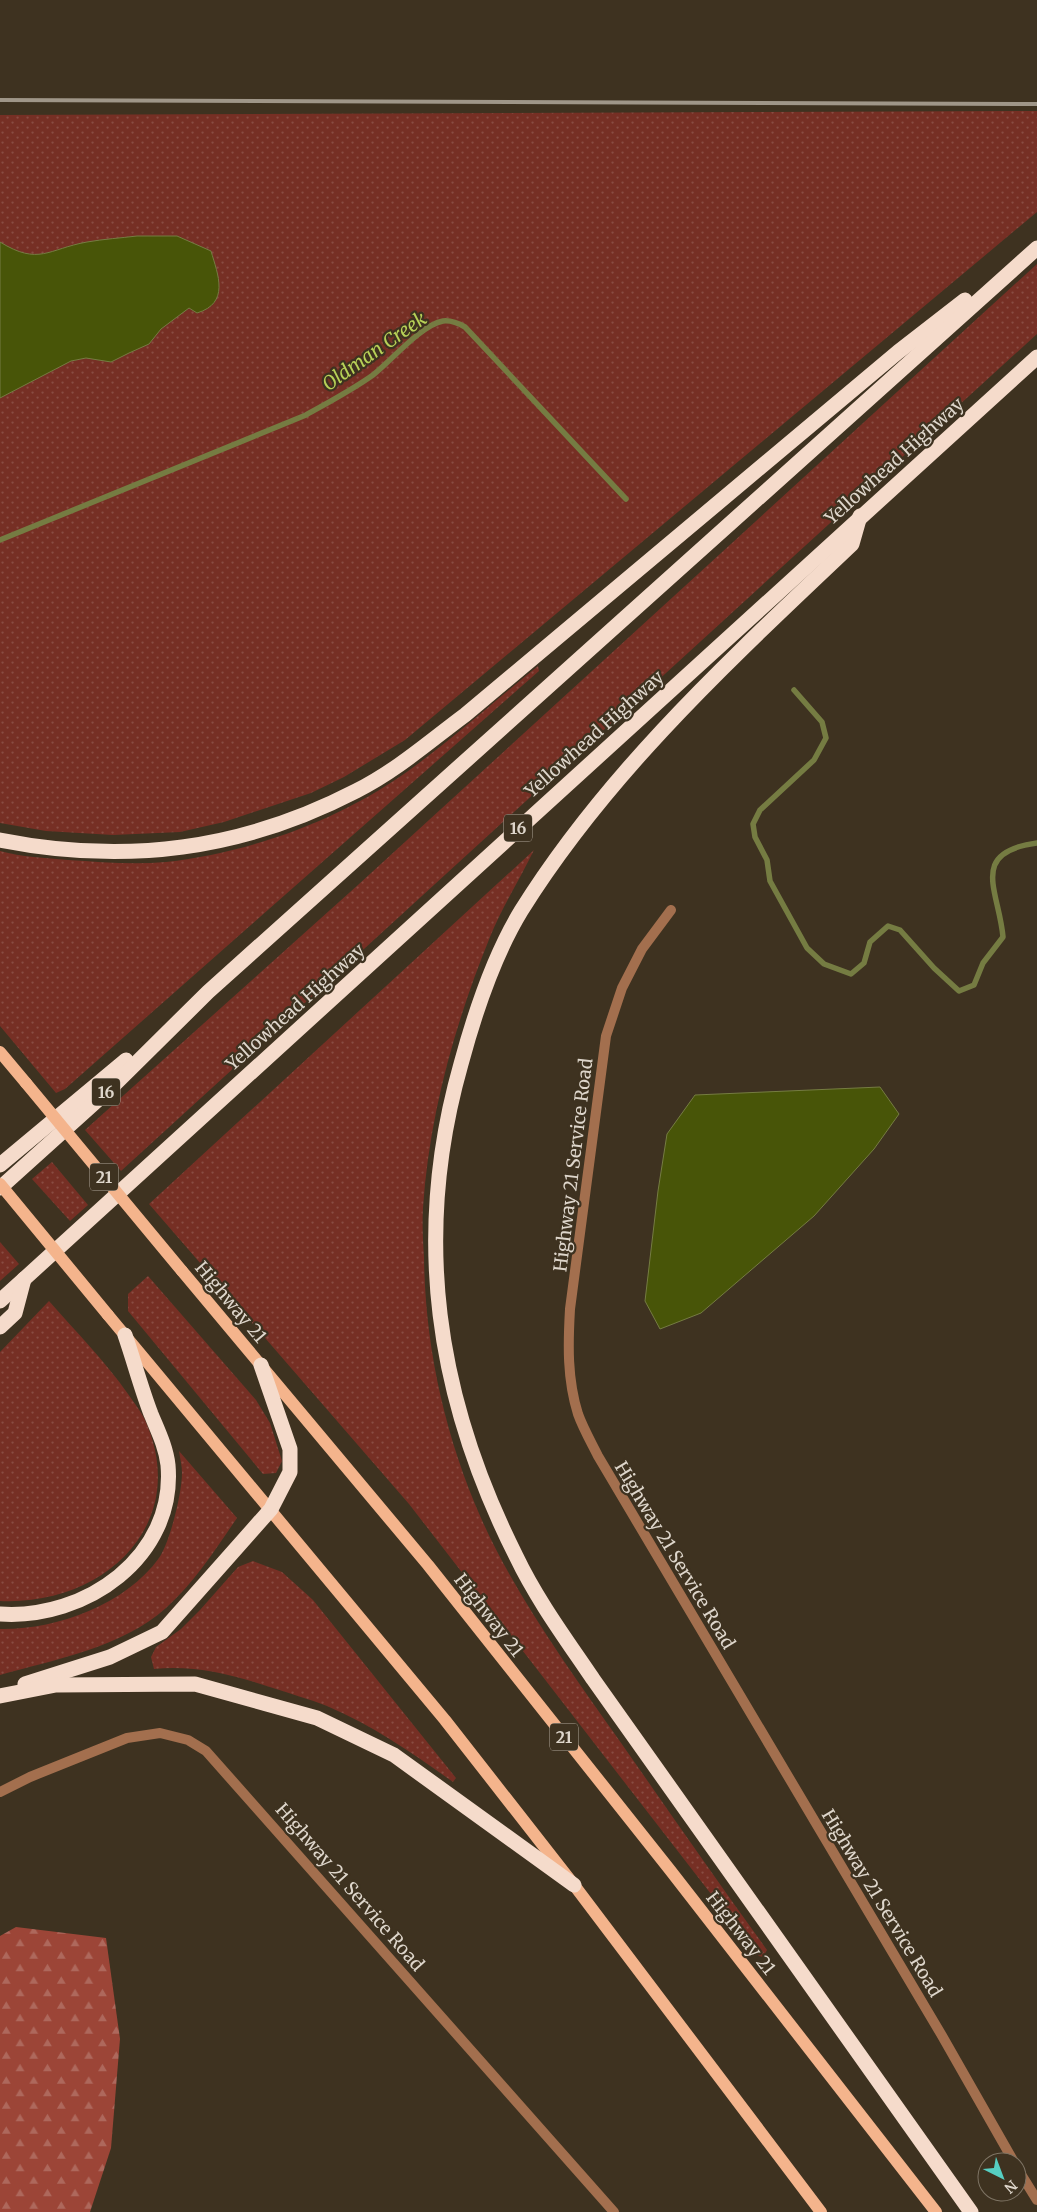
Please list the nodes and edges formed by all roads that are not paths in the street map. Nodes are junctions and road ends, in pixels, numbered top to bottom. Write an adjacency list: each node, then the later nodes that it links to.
1 (1037, 246): 4 (highway); 6 (highway, 16)
2 (1037, 357): 3 (highway, Yellowhead Highway / 16)
3 (860, 516): 10 (highway, Yellowhead Highway / 16); 26 (highway)
4 (0, 840)
5 (671, 910): 20 (street, Highway 21 Service Road)
6 (208, 992): 8 (highway); 9 (highway, 16)
7 (0, 1052): 14 (main road, Highway 21 / 21, bridge)
8 (0, 1165)
9 (0, 1186): 13 (main road, bridge)
10 (24, 1279): 11 (highway, Yellowhead Highway / 16); 12 (highway)
11 (0, 1301)
12 (0, 1327)
13 (125, 1335): 15 (main road); 16 (highway)
14 (261, 1365): 15 (highway); 25 (main road, Highway 21 / 21)
15 (271, 1510): 17 (highway); 19 (main road)
16 (0, 1614)
17 (0, 1694): 19 (highway)
18 (0, 1792): 23 (street, Highway 21 Service Road)
19 (574, 1885): 24 (main road)
20 (1008, 2152)
21 (1027, 2184): 22 (street)
22 (1037, 2200)
23 (614, 2212)
24 (821, 2212)
25 (936, 2212)
26 (971, 2212)

